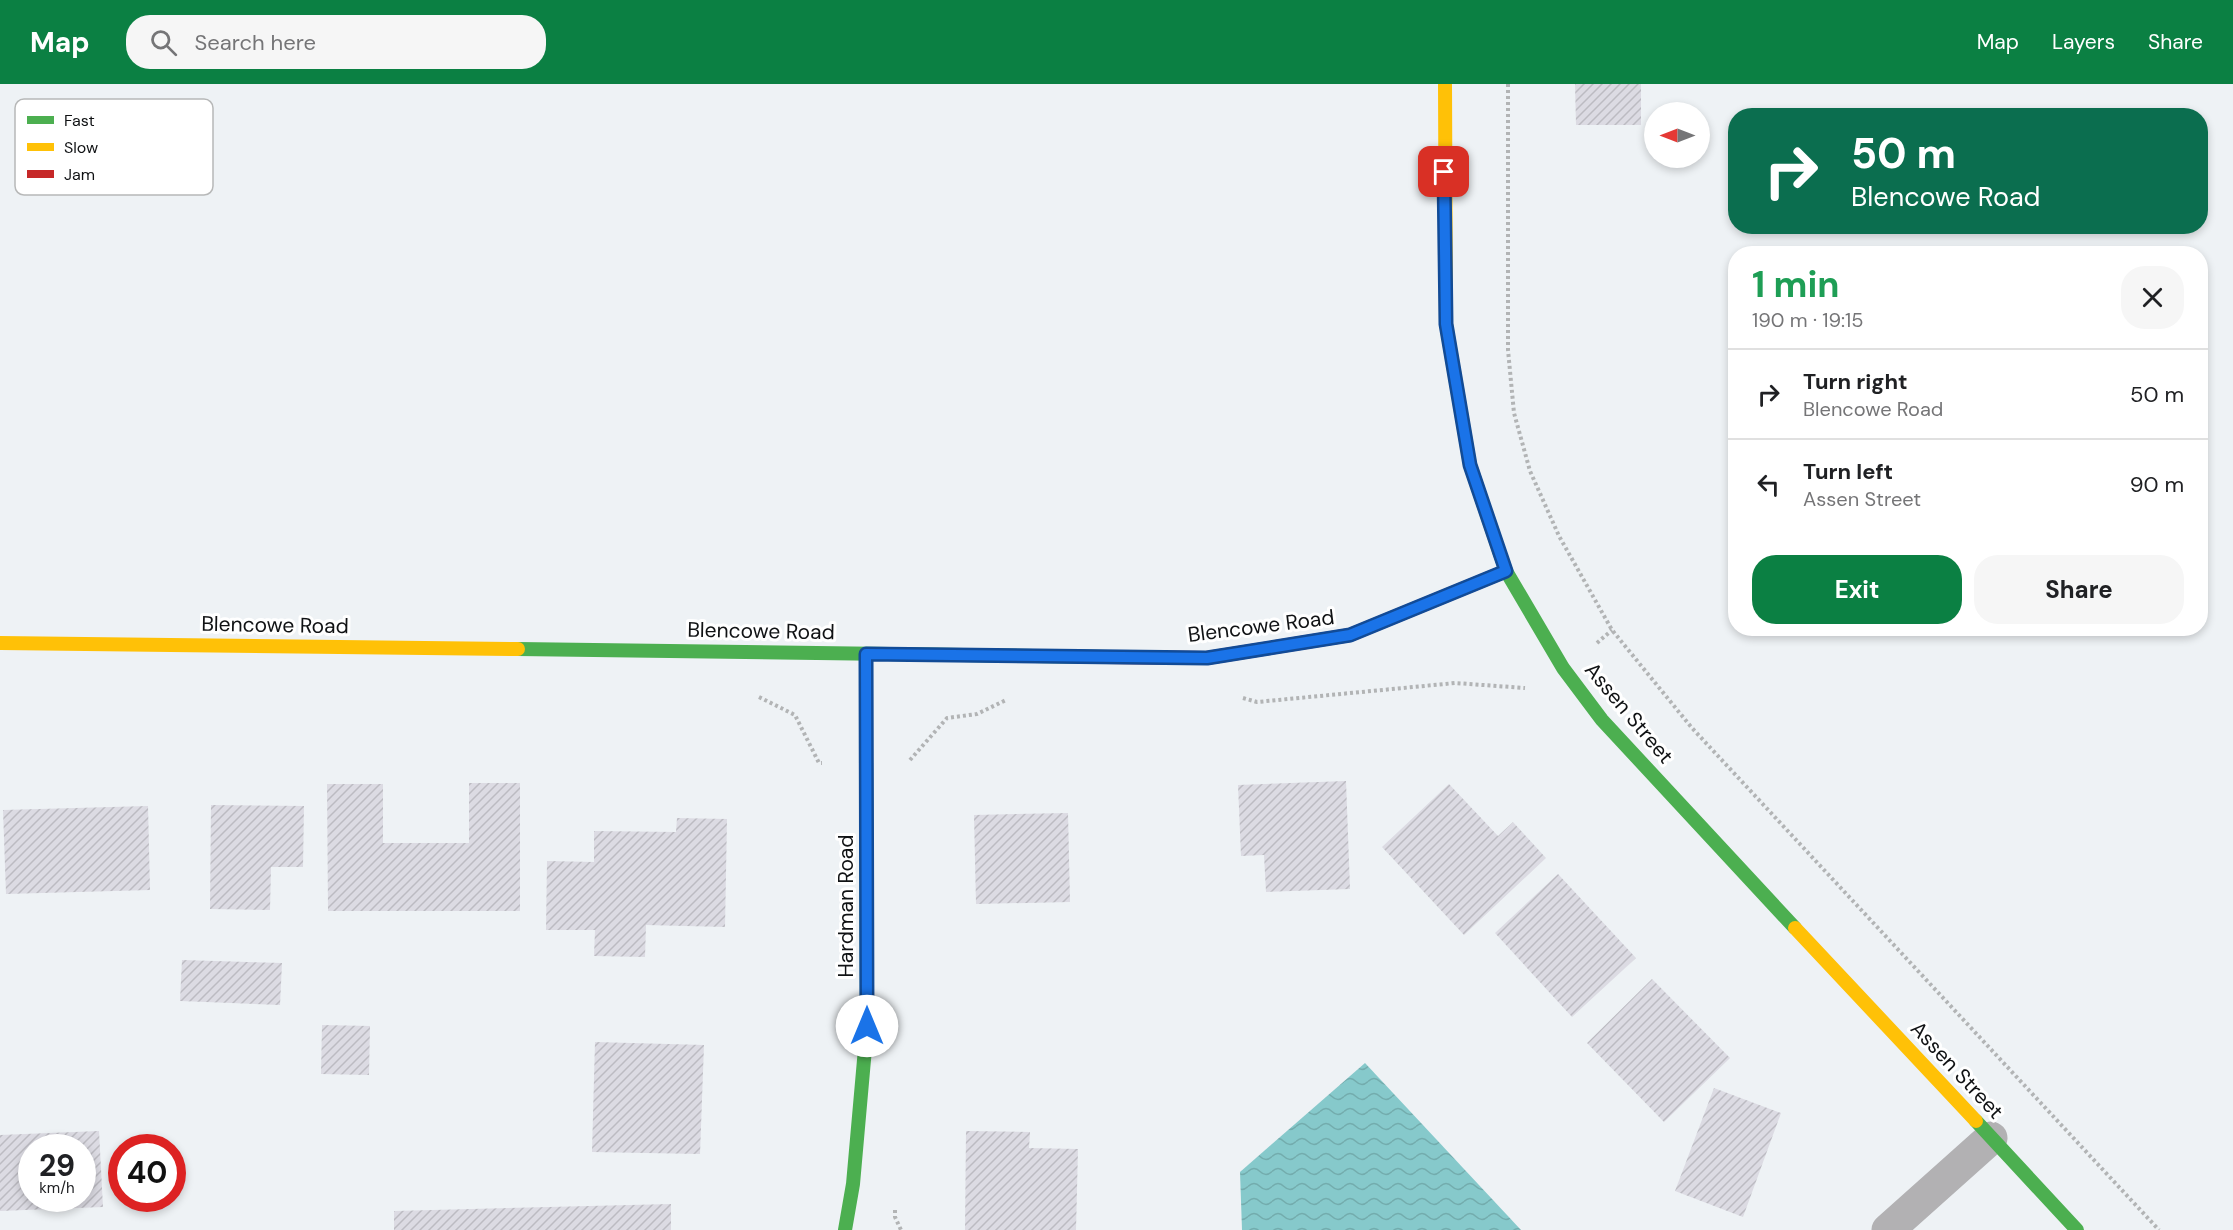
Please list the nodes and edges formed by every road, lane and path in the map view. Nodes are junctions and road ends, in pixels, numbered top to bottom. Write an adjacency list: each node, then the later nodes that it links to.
1 (1444, 84): 3 (street, Assen Street)
2 (1508, 84): 4 (path)
3 (1506, 571): 7 (street, Blencowe Road); 8 (street, Assen Street)
4 (1612, 630): 6 (path); 12 (path)
5 (0, 643): 7 (street, Blencowe Road)
6 (1590, 649)
7 (866, 654): 9 (street, Hardman Road)
8 (1990, 1138): 10 (street); 11 (street, Assen Street)
9 (845, 1230)
10 (1888, 1230)
11 (2077, 1230)
12 (2159, 1230)

